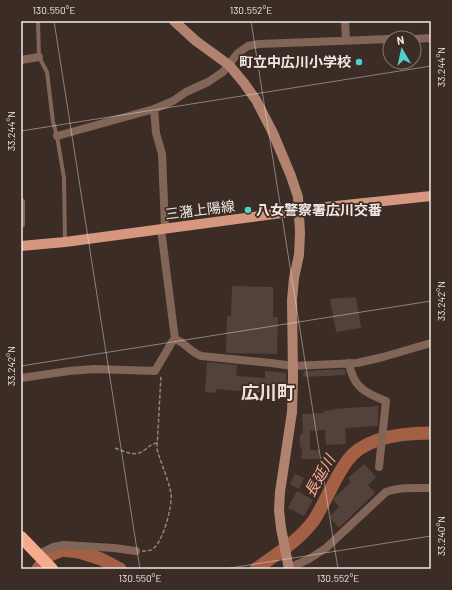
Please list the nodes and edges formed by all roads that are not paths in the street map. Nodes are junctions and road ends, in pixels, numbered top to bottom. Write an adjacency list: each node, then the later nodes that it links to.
1 (38, 21): 6 (lane)
2 (174, 21): 8 (street)
3 (345, 21): 5 (street)
4 (382, 39): 5 (street)
5 (346, 40): 8 (street)
6 (39, 58): 7 (street); 10 (lane)
7 (21, 60)
8 (229, 65): 9 (street); 13 (street)
9 (154, 109): 10 (street); 15 (street)
10 (57, 136): 16 (lane)
11 (431, 196): 13 (main road, 三潴上陽線)
12 (21, 202): 14 (street)
13 (299, 212): 15 (main road, 三潴上陽線); 21 (street)
14 (21, 224)
15 (163, 229): 16 (main road, 三潴上陽線); 18 (street)
16 (65, 242): 17 (main road, 三潴上陽線)
17 (21, 246)
18 (175, 339): 21 (street); 22 (street)
19 (431, 343): 20 (street)
20 (349, 363): 21 (street); 23 (street)
21 (293, 366): 29 (street)
22 (21, 378)
23 (379, 467)
24 (431, 488): 29 (street)
25 (21, 537): 27 (highway)
26 (136, 551): 27 (street)
27 (39, 554): 28 (highway)
28 (51, 568)
29 (289, 568)

